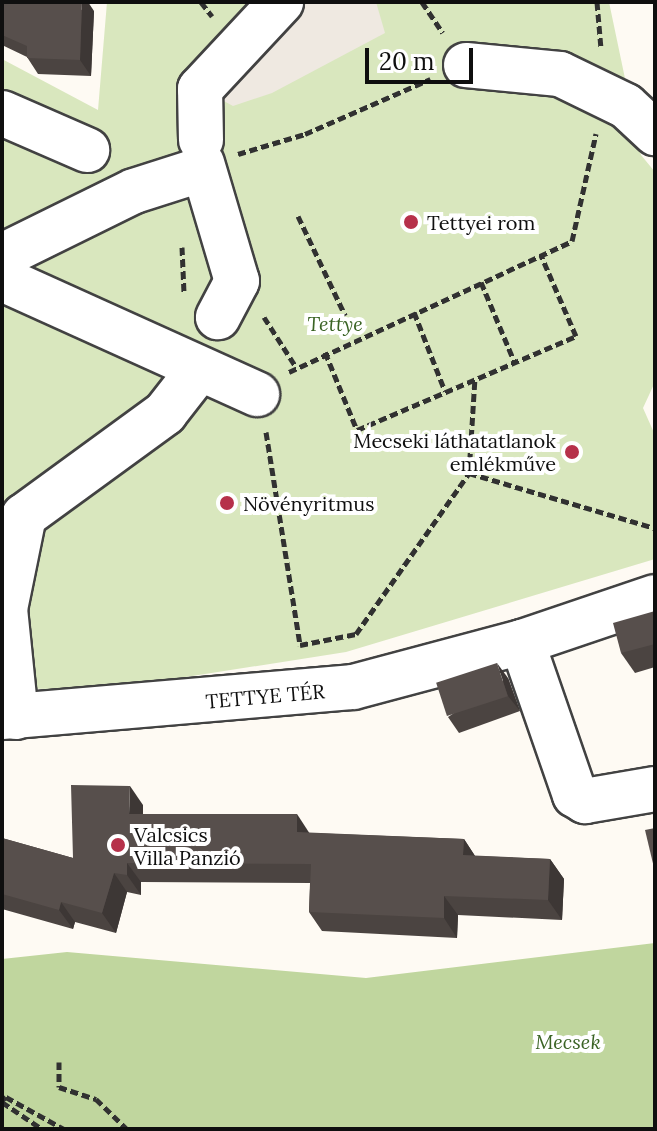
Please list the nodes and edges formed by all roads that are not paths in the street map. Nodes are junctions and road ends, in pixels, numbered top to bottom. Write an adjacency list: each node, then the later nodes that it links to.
1 (281, 2): 6 (street)
2 (466, 65): 4 (street)
3 (2, 113): 5 (street)
4 (655, 133)
5 (87, 150)
6 (196, 162): 7 (street); 9 (street)
7 (14, 244)
8 (2, 279): 10 (street)
9 (228, 299)
10 (180, 363): 11 (street); 14 (street)
11 (257, 394)
12 (655, 597): 13 (street, TETTYE TÉR)
13 (522, 642): 14 (street, TETTYE TÉR); 15 (street)
14 (9, 717)
15 (655, 789)

